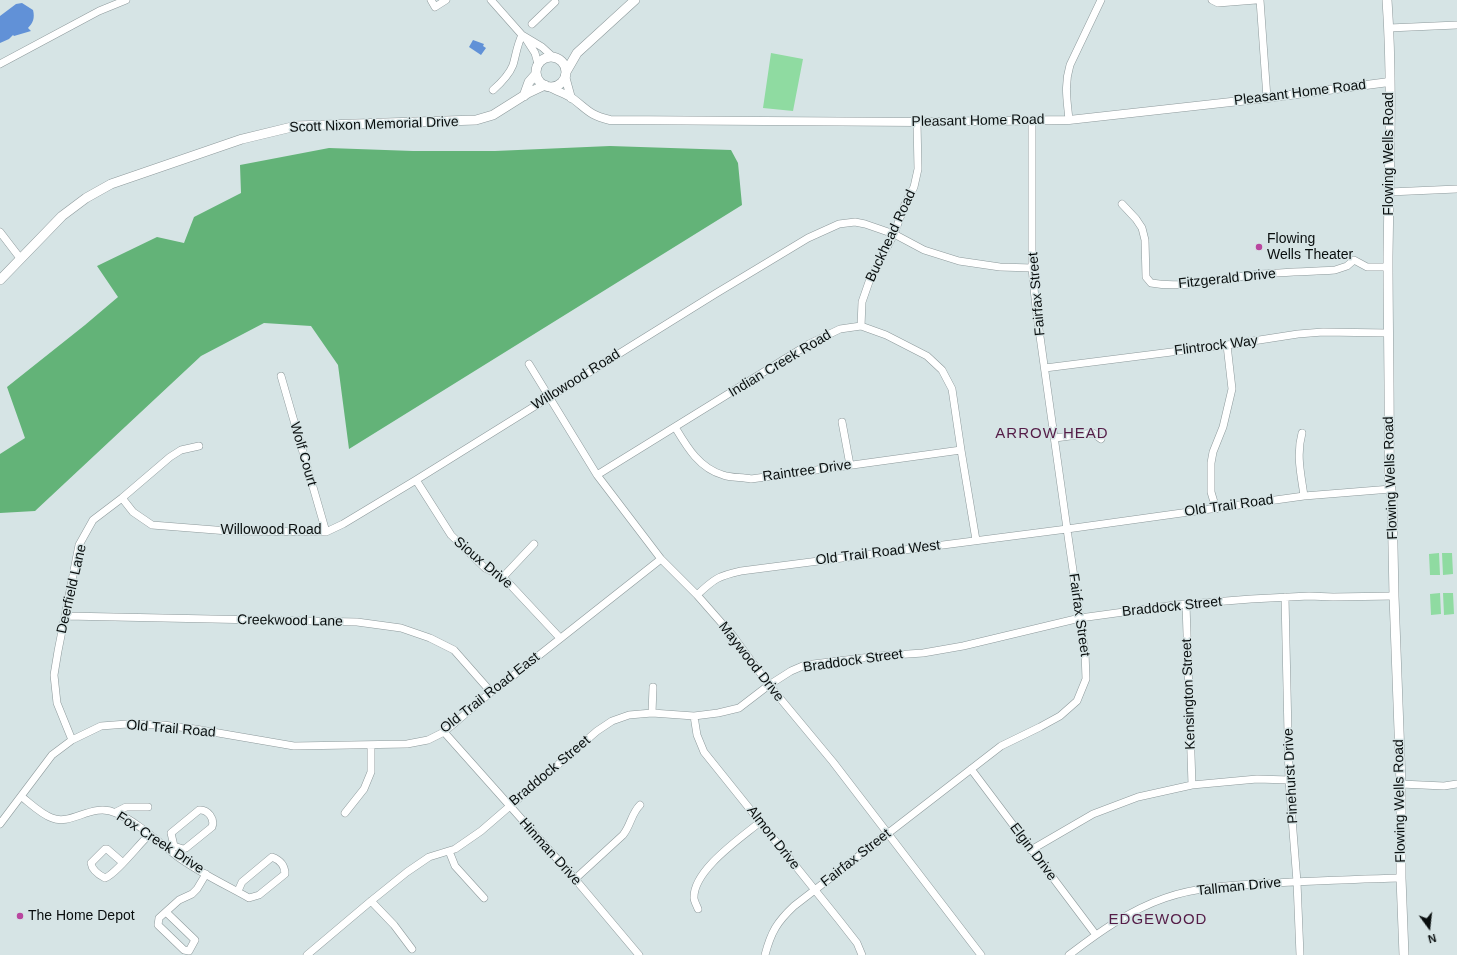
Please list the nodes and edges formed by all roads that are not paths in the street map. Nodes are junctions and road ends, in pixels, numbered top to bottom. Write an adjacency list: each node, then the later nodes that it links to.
1 (126, 0): 18 (street)
2 (431, 0): 3 (street)
3 (446, 0)
4 (491, 0): 15 (street)
5 (635, 0): 16 (main road)
6 (1101, 0): 28 (street)
7 (1212, 0): 8 (street)
8 (1256, 0)
9 (1260, 0): 27 (street)
10 (1387, 0): 14 (main road, Flowing Wells Road)
11 (555, 1): 12 (street)
12 (532, 24)
13 (1457, 25): 14 (street)
14 (1389, 28): 22 (main road, Flowing Wells Road)
15 (524, 37): 17 (street); 19 (street); 24 (street)
16 (577, 53): 17 (main road); 21 (main road)
17 (555, 57): 19 (main road); 21 (main road)
18 (0, 64)
19 (538, 64): 20 (main road)
20 (536, 74): 23 (main road); 25 (main road)
21 (566, 74): 23 (main road); 26 (street)
22 (1389, 82): 27 (street, Pleasant Home Road); 32 (main road, Flowing Wells Road)
23 (547, 86): 25 (main road, Scott Nixon Memorial Drive); 26 (street, Pleasant Home Road)
24 (493, 90)
25 (524, 96): 36 (main road, Scott Nixon Memorial Drive)
26 (571, 98): 30 (street, Pleasant Home Road)
27 (1267, 98): 28 (street, Pleasant Home Road)
28 (1069, 120): 29 (street, Pleasant Home Road)
29 (1032, 121): 30 (street, Pleasant Home Road); 38 (street, Fairfax Street)
30 (918, 122): 35 (street, Buckhead Road)
31 (1457, 189): 32 (street)
32 (1389, 192): 37 (main road, Flowing Wells Road)
33 (1122, 204): 37 (street, Fitzgerald Drive)
34 (0, 232): 36 (street)
35 (894, 234): 38 (street, Willowood Road); 40 (street, Buckhead Road); 46 (street, Willowood Road)
36 (20, 258): 39 (main road, Scott Nixon Memorial Drive)
37 (1388, 267): 41 (main road, Flowing Wells Road)
38 (1032, 268): 44 (street, Fairfax Street)
39 (0, 280)
40 (861, 326): 48 (street, Indian Creek Road); 53 (street, Indian Creek Road)
41 (1388, 333): 42 (street, Flintrock Way); 57 (main road, Flowing Wells Road)
42 (1227, 345): 44 (street, Flintrock Way); 60 (street)
43 (529, 364): 46 (street, Maywood Drive)
44 (1045, 368): 50 (street, Fairfax Street)
45 (281, 376): 62 (street, Wolf Court)
46 (549, 398): 55 (street, Maywood Drive); 56 (street, Willowood Road)
47 (842, 422): 54 (street)
48 (675, 427): 54 (street, Raintree Drive); 55 (street, Indian Creek Road)
49 (1302, 433): 58 (street)
50 (1055, 438): 51 (street); 61 (street, Fairfax Street)
51 (1101, 438)
52 (199, 446): 59 (street, Deerfield Lane)
53 (961, 450): 54 (street, Raintree Drive); 63 (street, Indian Creek Road)
54 (850, 465)
55 (597, 475): 65 (street, Maywood Drive)
56 (416, 480): 62 (street, Willowood Road); 66 (street, Sioux Drive)
57 (1391, 489): 58 (street, Old Trail Road); 68 (main road, Flowing Wells Road)
58 (1304, 496): 60 (street, Old Trail Road)
59 (122, 498): 62 (street, Willowood Road); 71 (street, Deerfield Lane)
60 (1216, 509): 61 (street, Old Trail Road)
61 (1067, 529): 63 (street, Old Trail Road West); 72 (street, Fairfax Street)
62 (326, 532)
63 (976, 540): 67 (street, Old Trail Road West)
64 (534, 544): 66 (street)
65 (661, 559): 67 (street, Maywood Drive); 73 (street, Old Trail Road East)
66 (503, 577): 73 (street, Sioux Drive)
67 (697, 595): 74 (street, Maywood Drive)
68 (1394, 596): 69 (street, Braddock Street); 86 (main road, Flowing Wells Road)
69 (1284, 597): 70 (street, Braddock Street); 84 (street, Pinehurst Drive)
70 (1186, 604): 72 (street, Braddock Street); 85 (street, Kensington Street)
71 (66, 616): 76 (street, Creekwood Lane); 81 (street, Deerfield Lane)
72 (1080, 618): 74 (street, Braddock Street); 83 (street, Fairfax Street)
73 (560, 638): 76 (street, Old Trail Road East)
74 (769, 685): 78 (street, Braddock Street); 96 (street, Maywood Drive)
75 (654, 687): 77 (street)
76 (491, 692): 79 (street, Old Trail Road East)
77 (652, 713): 78 (street, Braddock Street); 90 (street, Braddock Street)
78 (694, 716): 94 (street, Almon Drive)
79 (444, 732): 82 (street, Old Trail Road East); 90 (street, Hinman Drive)
80 (241, 737): 81 (street, Old Trail Road); 82 (street, Old Trail Road East)
81 (72, 740): 88 (street, Old Trail Road)
82 (371, 745): 93 (street)
83 (971, 769): 96 (street, Fairfax Street); 99 (street, Elgin Drive)
84 (1290, 780): 85 (street); 105 (street, Pinehurst Drive)
85 (1192, 784): 99 (street)
86 (1401, 784): 87 (street); 103 (main road, Flowing Wells Road)
87 (1457, 784)
88 (22, 797): 92 (street, Fox Creek Drive); 95 (street, Old Trail Road)
89 (640, 805): 104 (street)
90 (509, 806): 100 (street, Braddock Street); 104 (street, Hinman Drive)
91 (148, 807): 92 (street)
92 (116, 812): 97 (street, Fox Creek Drive)
93 (345, 813)
94 (760, 822): 106 (street, Almon Drive); 110 (street)
95 (0, 824)
96 (888, 834): 106 (street, Fairfax Street); 118 (street, Maywood Drive)
97 (149, 835): 98 (street, Fox Creek Drive); 101 (street)
98 (172, 848): 98 (street); 102 (street, Fox Creek Drive)
99 (1031, 850): 112 (street, Elgin Drive)
100 (449, 851): 108 (street); 109 (street, Braddock Street)
101 (122, 862)
102 (206, 874): 107 (street, Fox Creek Drive); 111 (street)
103 (1401, 878): 105 (street, Tallman Drive); 121 (main road, Flowing Wells Road)
104 (575, 879): 115 (street, Hinman Drive)
105 (1297, 882): 112 (street, Tallman Drive); 120 (street, Pinehurst Drive)
106 (814, 890): 116 (street, Fairfax Street); 117 (street, Almon Drive)
107 (238, 892): 107 (street, Fox Creek Drive)
108 (484, 898)
109 (371, 901): 113 (street); 114 (street, Braddock Street)
110 (698, 909)
111 (166, 912): 111 (street)
112 (1096, 935): 119 (street, Tallman Drive)
113 (412, 949)
114 (308, 955)
115 (639, 955)
116 (765, 955)
117 (862, 955)
118 (981, 955)
119 (1069, 955)
120 (1300, 955)
121 (1404, 955)

